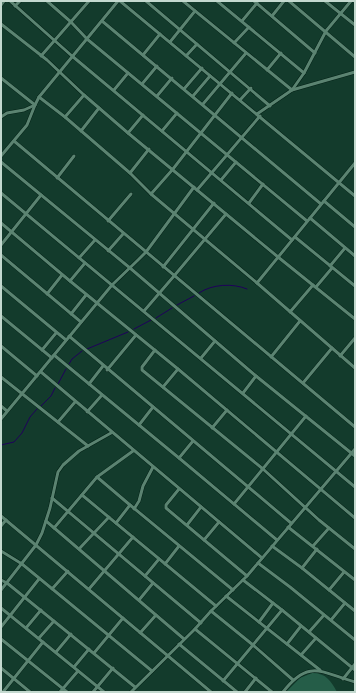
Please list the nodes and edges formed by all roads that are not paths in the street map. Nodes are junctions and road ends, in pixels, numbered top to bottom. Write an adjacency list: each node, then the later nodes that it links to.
1 (4, 1): 16 (street)
2 (10, 1): 17 (street)
3 (20, 1): 17 (street)
4 (47, 1): 23 (street)
5 (84, 1): 14 (street)
6 (119, 1): 21 (street); 29 (street)
7 (146, 1): 27 (street)
8 (183, 1): 18 (street)
9 (217, 1): 22 (street)
10 (284, 1): 20 (street)
11 (289, 1): 28 (street)
12 (325, 1): 19 (street)
13 (351, 1): 19 (street)
14 (88, 2): 23 (street)
15 (255, 2): 20 (street); 22 (street)
16 (1, 5)
17 (15, 6): 31 (street)
18 (196, 11): 27 (street); 34 (street)
19 (340, 14): 25 (street); 28 (street)
20 (272, 16): 37 (street)
21 (102, 21): 30 (street); 38 (street)
22 (242, 21): 26 (street)
23 (71, 22): 30 (street); 31 (street)
24 (1, 24): 39 (street)
25 (355, 26)
26 (249, 27): 34 (street); 36 (street)
27 (180, 29): 32 (street); 33 (street)
28 (326, 31): 37 (street); 42 (street)
29 (160, 34): 32 (street); 38 (street)
30 (87, 39): 40 (street); 49 (street)
31 (55, 40): 39 (street); 40 (street)
32 (170, 42): 41 (street)
33 (197, 44): 41 (street); 47 (street)
34 (234, 44): 35 (street)
35 (246, 53): 45 (street); 47 (street)
36 (281, 53): 45 (street); 50 (street)
37 (315, 53): 50 (street)
38 (143, 55): 43 (street)
39 (42, 56): 46 (street)
40 (72, 56): 46 (street); 58 (street)
41 (186, 56): 44 (street)
42 (355, 57)
43 (157, 66): 53 (street); 54 (street)
44 (202, 68): 51 (street); 57 (street)
45 (266, 70): 59 (street)
46 (60, 72): 61 (street); 64 (street)
47 (231, 72): 55 (street); 56 (street)
48 (355, 72): 59 (street)
49 (128, 73): 54 (street); 58 (street)
50 (304, 73): 59 (street)
51 (210, 76): 55 (street); 63 (street)
52 (1, 78): 67 (street)
53 (172, 78): 57 (street); 62 (street)
54 (142, 84): 62 (street)
55 (220, 84): 60 (street); 66 (street)
56 (251, 88): 65 (street); 68 (street)
57 (184, 89): 63 (street)
58 (114, 90): 71 (street)
59 (292, 90): 68 (street)
60 (232, 93): 65 (street); 72 (street)
61 (84, 95): 69 (street); 75 (street)
62 (157, 96): 70 (street)
63 (193, 96): 66 (street)
64 (39, 97): 67 (street); 75 (street)
65 (240, 100): 73 (street)
66 (203, 104): 72 (street)
67 (35, 105): 74 (street); 81 (street)
68 (270, 106): 73 (street)
69 (99, 108): 76 (street); 78 (street)
70 (177, 113): 77 (street); 79 (street)
71 (143, 114): 77 (street); 78 (street)
72 (215, 114): 79 (street); 80 (street)
73 (258, 115): 80 (street); 95 (street)
74 (1, 117)
75 (65, 117): 76 (street)
76 (81, 130): 92 (street)
77 (162, 131): 83 (street)
78 (128, 133): 82 (street)
79 (201, 133): 83 (street); 84 (street)
80 (242, 137): 84 (street); 104 (street)
81 (14, 141): 85 (street); 93 (street)
82 (149, 150): 90 (street); 92 (street)
83 (187, 151): 90 (street); 91 (street)
84 (227, 154): 88 (street); 91 (street)
85 (1, 156)
86 (74, 156): 93 (street)
87 (1, 162): 100 (street)
88 (236, 162): 94 (street); 96 (street)
89 (354, 165): 95 (street)
90 (172, 169): 97 (street); 102 (street)
91 (212, 172): 94 (street); 98 (street)
92 (130, 173): 102 (street)
93 (56, 178): 111 (street)
94 (221, 180): 106 (street)
95 (339, 182): 103 (street); 104 (street)
96 (263, 184): 106 (street); 110 (street)
97 (194, 187): 98 (street); 107 (street)
98 (197, 190): 105 (street)
99 (1, 193): 108 (street)
100 (41, 194): 108 (street); 119 (street)
101 (131, 194): 111 (street)
102 (151, 194): 107 (street)
103 (355, 196)
104 (323, 202): 110 (street); 113 (street)
105 (214, 203): 109 (street); 114 (street)
106 (249, 203): 117 (street)
107 (174, 213): 114 (street); 123 (street)
108 (26, 214): 115 (street); 127 (street)
109 (226, 214): 118 (street); 126 (street)
110 (308, 220): 117 (street); 121 (street)
111 (108, 221): 116 (street)
112 (1, 224): 115 (street)
113 (355, 227)
114 (192, 229): 118 (street); 129 (street)
115 (11, 231): 120 (street); 132 (street)
116 (123, 234): 122 (street); 123 (street)
117 (294, 238): 126 (street); 130 (street)
118 (204, 239): 133 (street); 135 (street)
119 (95, 240): 122 (street); 127 (street)
120 (1, 245)
121 (345, 248): 125 (street); 130 (street)
122 (108, 251): 131 (street)
123 (146, 252): 129 (street); 131 (street)
124 (1, 256): 141 (street)
125 (355, 256)
126 (278, 257): 135 (street); 138 (street)
127 (79, 258): 128 (street)
128 (85, 263): 134 (street); 136 (street)
129 (163, 267): 133 (street)
130 (331, 267): 138 (street); 139 (street)
131 (130, 268): 136 (street); 140 (street)
132 (62, 275): 134 (street); 141 (street)
133 (174, 276): 140 (street); 163 (street)
134 (70, 281): 142 (street)
135 (257, 283): 145 (street)
136 (112, 285): 143 (street); 144 (street)
137 (1, 286): 151 (street)
138 (314, 286): 145 (street); 148 (street)
139 (355, 286)
140 (159, 293): 144 (street); 156 (street)
141 (47, 294): 146 (street)
142 (86, 295): 143 (street); 146 (street)
143 (97, 303): 150 (street); 152 (street)
144 (144, 311): 164 (street)
145 (290, 312): 149 (street)
146 (71, 314): 150 (street)
147 (1, 316): 159 (street)
148 (355, 319)
149 (300, 321): 158 (street); 163 (street)
150 (81, 322): 153 (street)
151 (56, 333): 155 (street); 159 (street)
152 (136, 335): 160 (street); 168 (street)
153 (69, 336): 155 (street); 165 (street)
154 (355, 338): 161 (street)
155 (66, 340): 162 (street)
156 (215, 341): 164 (street); 172 (street)
157 (1, 346): 171 (street)
158 (332, 348): 161 (street); 173 (street)
159 (42, 350): 162 (street)
160 (156, 350): 167 (street); 175 (street)
161 (340, 356): 166 (street)
162 (53, 357): 169 (street); 174 (street)
163 (271, 357): 173 (street)
164 (201, 358): 176 (street)
165 (103, 366): 168 (street); 174 (street)
166 (355, 368)
167 (178, 369): 175 (street); 182 (street)
168 (107, 370): 181 (street)
169 (41, 372): 171 (street); 179 (street)
170 (1, 376): 177 (street)
171 (37, 376): 177 (street)
172 (256, 376): 176 (street); 185 (street)
173 (303, 383): 189 (street)
174 (89, 384): 178 (street)
175 (163, 387): 190 (street)
176 (243, 393): 192 (street)
177 (22, 394): 183 (street); 187 (street)
178 (102, 394): 184 (street); 188 (street)
179 (75, 402): 184 (street); 187 (street)
180 (1, 406): 183 (street)
181 (153, 407): 188 (street); 193 (street)
182 (226, 410): 190 (street); 197 (street)
183 (7, 411): 186 (street)
184 (87, 412): 191 (street)
185 (306, 416): 192 (street); 198 (street)
186 (1, 419)
187 (58, 422): 194 (street)
188 (139, 424): 200 (street)
189 (355, 427)
190 (212, 428): 202 (street)
191 (111, 433): 194 (street); 196 (street)
192 (292, 434): 197 (street); 203 (street)
193 (193, 441): 200 (street); 205 (street)
194 (88, 446): 210 (street)
195 (355, 449): 198 (street)
196 (133, 450): 201 (street); 204 (street)
197 (277, 452): 202 (street); 208 (street)
198 (351, 453): 199 (street); 203 (street)
199 (355, 456)
200 (179, 458): 211 (street)
201 (153, 467): 207 (street); 215 (street)
202 (262, 469): 205 (street); 214 (street)
203 (336, 471): 206 (street); 208 (street)
204 (97, 477): 209 (street); 212 (street)
205 (248, 487): 211 (street); 224 (street)
206 (355, 487)
207 (179, 489): 213 (street); 225 (street)
208 (320, 489): 214 (street); 219 (street)
209 (82, 495): 216 (street); 218 (street)
210 (52, 498): 216 (street); 221 (street)
211 (234, 504): 233 (street)
212 (130, 505): 215 (street); 223 (street)
213 (201, 507): 222 (street); 225 (street)
214 (305, 507): 224 (street); 229 (street)
215 (134, 509): 235 (street)
216 (68, 511): 228 (street); 230 (street)
217 (1, 516): 220 (street)
218 (109, 517): 223 (street); 230 (street)
219 (355, 518)
220 (6, 520): 226 (street); 234 (street)
221 (46, 520): 228 (street); 234 (street)
222 (219, 522): 232 (street); 244 (street)
223 (116, 523): 231 (street)
224 (291, 523): 227 (street)
225 (187, 525): 232 (street)
226 (1, 526)
227 (288, 527): 233 (street); 237 (street)
228 (54, 528): 240 (street)
229 (329, 528): 237 (street); 239 (street)
230 (94, 534): 240 (street); 242 (street)
231 (133, 537): 242 (street); 243 (street)
232 (204, 540): 253 (street)
233 (277, 540): 236 (street)
234 (36, 544): 245 (street); 249 (street)
235 (179, 546): 246 (street); 263 (street)
236 (272, 546): 244 (street); 248 (street)
237 (313, 546): 238 (street)
238 (317, 549): 248 (street); 251 (street)
239 (355, 549)
240 (80, 550): 250 (street)
241 (1, 551): 245 (street)
242 (118, 554): 250 (street); 252 (street)
243 (159, 558): 246 (street); 252 (street)
244 (262, 558): 247 (street)
245 (22, 564): 254 (street); 258 (street)
246 (165, 564): 270 (street)
247 (258, 564): 253 (street); 278 (street)
248 (302, 568): 264 (street)
249 (68, 571): 260 (street); 261 (street)
250 (104, 571): 261 (street); 267 (street)
251 (344, 572): 257 (street); 264 (street)
252 (145, 576): 259 (street)
253 (247, 576): 256 (street)
254 (39, 578): 260 (street); 266 (street)
255 (1, 580): 258 (street)
256 (243, 580): 263 (street); 268 (street)
257 (355, 580)
258 (7, 583): 262 (street); 266 (street)
259 (153, 583): 267 (street); 283 (street)
260 (52, 589): 292 (street)
261 (89, 589): 279 (street)
262 (1, 590)
263 (233, 590): 265 (street)
264 (329, 590): 269 (street)
265 (226, 596): 270 (street); 282 (street)
266 (24, 597): 272 (street); 276 (street)
267 (139, 600): 277 (street)
268 (273, 603): 273 (street); 282 (street)
269 (345, 603): 275 (street); 281 (street)
270 (216, 606): 274 (street)
271 (1, 608): 276 (street)
272 (41, 610): 280 (street); 286 (street)
273 (282, 610): 284 (street); 287 (street)
274 (211, 611): 283 (street); 300 (street)
275 (355, 611)
276 (10, 615): 285 (street); 286 (street)
277 (156, 615): 290 (street); 296 (street)
278 (324, 615): 281 (street); 289 (street)
279 (123, 618): 290 (street); 292 (street)
280 (54, 620): 291 (street); 293 (street)
281 (331, 620): 297 (street)
282 (259, 622): 287 (street)
283 (201, 623): 288 (street)
284 (302, 626): 289 (street); 301 (street)
285 (1, 627)
286 (26, 628): 293 (street)
287 (266, 628): 300 (street); 301 (street)
288 (195, 629): 296 (street); 308 (street)
289 (309, 632): 294 (street)
290 (140, 633): 305 (street)
291 (70, 634): 302 (street); 303 (street)
292 (108, 635): 304 (street); 316 (street)
293 (39, 638): 298 (street)
294 (316, 638): 306 (street); 313 (street)
295 (1, 639): 307 (street)
296 (184, 639): 299 (street)
297 (355, 640)
298 (43, 642): 303 (street); 307 (street)
299 (179, 644): 305 (street); 321 (street)
300 (253, 644): 308 (street); 320 (street)
301 (287, 644): 306 (street)
302 (89, 649): 304 (street); 310 (street)
303 (56, 652): 310 (street)
304 (94, 653): 312 (street)
305 (167, 655): 316 (street); 332 (street)
306 (301, 656): 315 (street)
307 (28, 661): 318 (street); 325 (street)
308 (238, 663): 317 (street); 321 (street)
309 (355, 664): 313 (street)
310 (74, 667): 314 (street)
311 (1, 668): 318 (street)
312 (112, 668): 323 (street); 324 (street)
313 (354, 669): 319 (street)
314 (78, 670): 323 (street); 325 (street)
315 (320, 670): 319 (street); 320 (street)
316 (152, 671): 324 (street)
317 (256, 678): 334 (street); 335 (street)
318 (14, 679): 326 (street); 327 (street)
319 (343, 679): 322 (street)
320 (293, 680): 336 (street)
321 (223, 681): 333 (street)
322 (355, 682)
323 (97, 686): 329 (street); 330 (street)
324 (135, 687): 331 (street)
325 (62, 690): 328 (street)
326 (3, 692)
327 (30, 692)
328 (67, 692)
329 (93, 692)
330 (104, 692)
331 (131, 692)
332 (212, 692)
333 (237, 692)
334 (245, 692)
335 (272, 692)
336 (283, 692)

